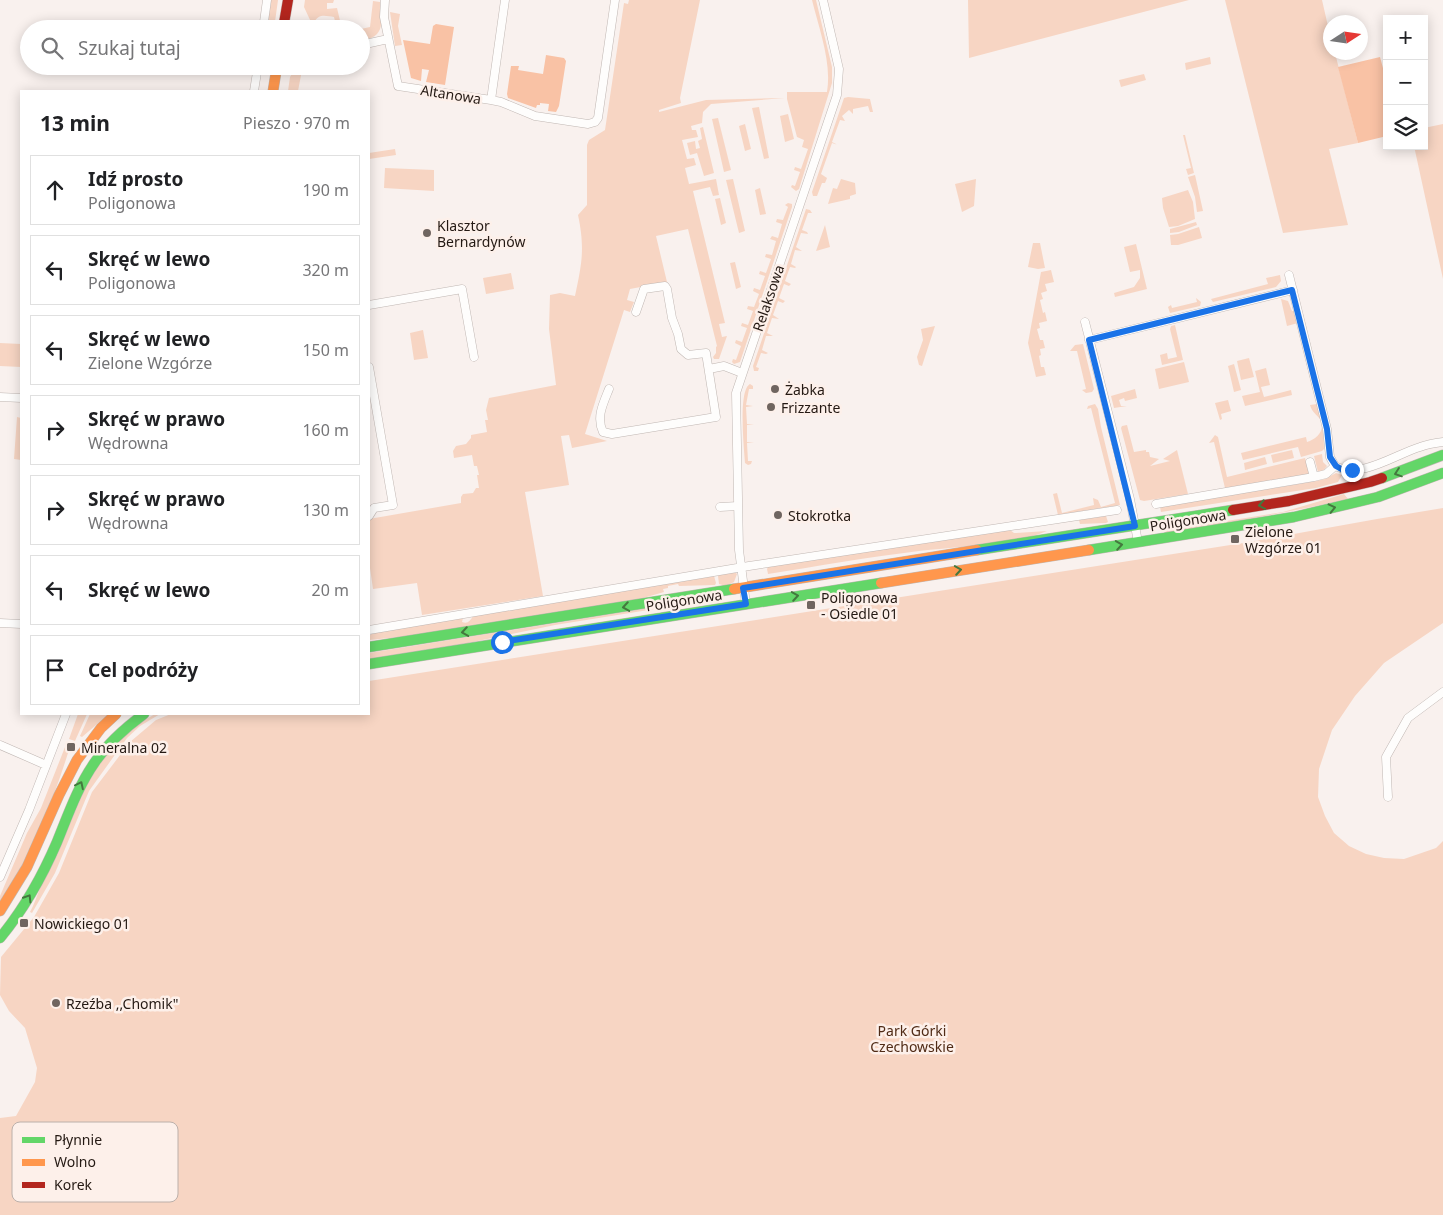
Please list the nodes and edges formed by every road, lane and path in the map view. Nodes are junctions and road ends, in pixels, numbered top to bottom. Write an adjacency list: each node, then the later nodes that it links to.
1 (267, 0): 7 (street)
2 (288, 0): 8 (main road)
3 (385, 0): 9 (street)
4 (505, 0): 15 (street)
5 (615, 0): 15 (street, Altanowa)
6 (823, 0): 25 (street, Relaksowa)
7 (264, 20)
8 (285, 20)
9 (388, 39): 10 (street); 15 (street, Altanowa)
10 (370, 43)
11 (257, 75): 13 (street)
12 (276, 75): 14 (main road)
13 (254, 90)
14 (273, 90)
15 (491, 100)
16 (1289, 275): 17 (street)
17 (1292, 290): 21 (street); 32 (street)
18 (370, 305): 22 (street)
19 (636, 312): 23 (street)
20 (1085, 322): 21 (street)
21 (1089, 340): 40 (street)
22 (474, 357)
23 (708, 369): 25 (street); 26 (street)
24 (370, 373): 39 (street)
25 (742, 373): 36 (street, Relaksowa)
26 (608, 389)
27 (0, 398): 28 (street)
28 (20, 398)
29 (1443, 442): 32 (street)
30 (1443, 455): 40 (main road, Poligonowa, one-way to 40)
31 (1310, 462): 34 (street)
32 (1336, 466): 34 (street)
33 (1443, 473): 41 (main road, Poligonowa, one-way to 33)
34 (1314, 477): 35 (street)
35 (1156, 504)
36 (738, 506): 37 (street); 42 (street, Relaksowa)
37 (720, 507)
38 (1117, 510): 42 (street)
39 (370, 514)
40 (1135, 526): 41 (street); 43 (main road, Poligonowa)
41 (1138, 542): 44 (main road, Poligonowa, one-way to 41)
42 (741, 567): 43 (street, Relaksowa); 47 (street)
43 (743, 588): 44 (street, Relaksowa); 48 (main road, Poligonowa, one-way to 48)
44 (746, 604): 49 (main road, Poligonowa)
45 (0, 623): 46 (street)
46 (20, 624)
47 (370, 630)
48 (370, 647)
49 (370, 664)
50 (1443, 692): 56 (street)
51 (66, 715): 55 (street)
52 (115, 715): 58 (main road)
53 (143, 715): 59 (main road, one-way to 53)
54 (0, 745): 55 (street)
55 (46, 765): 57 (street)
56 (1388, 797)
57 (0, 877)
58 (0, 911)
59 (0, 938)

